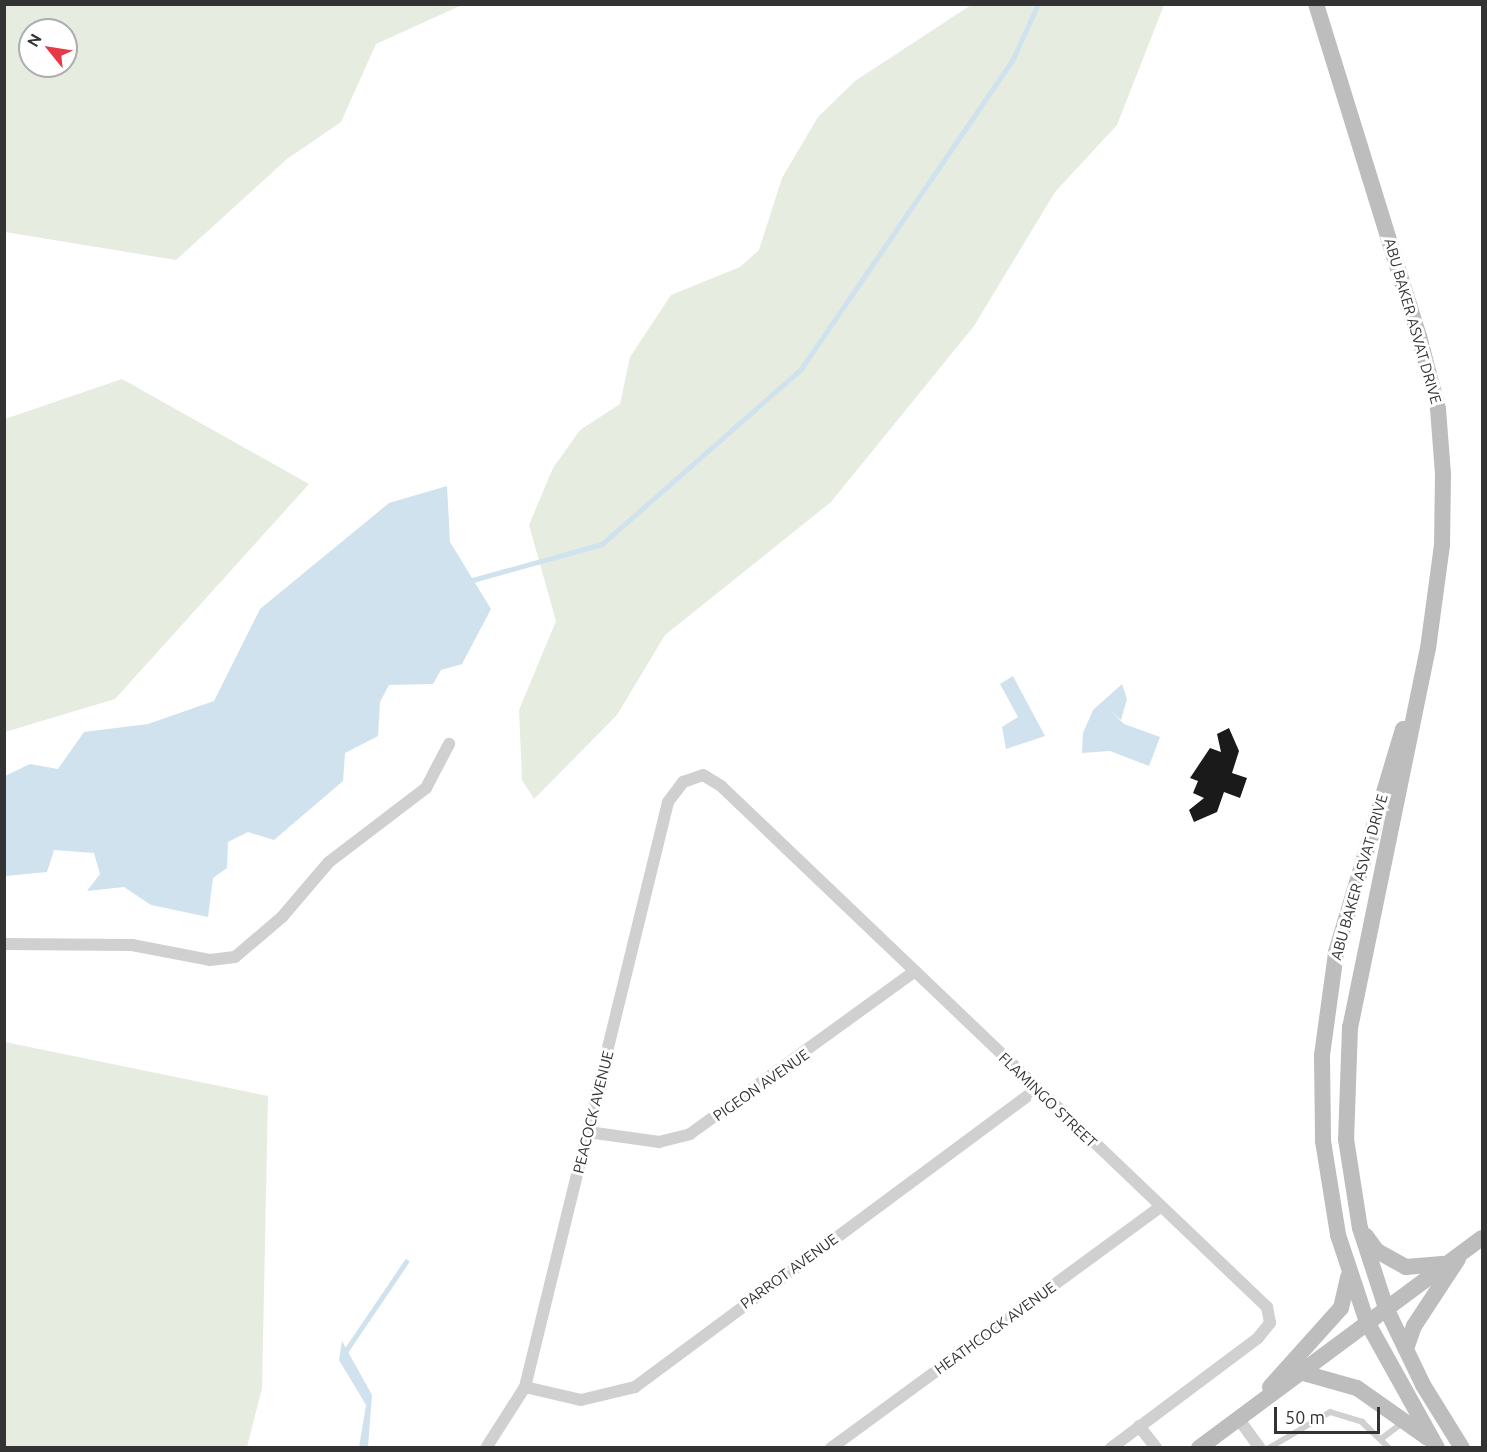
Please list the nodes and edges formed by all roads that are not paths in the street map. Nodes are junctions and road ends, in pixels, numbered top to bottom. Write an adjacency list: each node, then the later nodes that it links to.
1 (1316, 4): 2 (main road, ABU BAKER ASVAT DRIVE)
2 (1428, 648): 10 (main road, ABU BAKER ASVAT DRIVE); 13 (main road, ABU BAKER ASVAT DRIVE)
3 (449, 744): 5 (street)
4 (693, 777): 6 (street, FLAMINGO STREET); 8 (street, PEACOCK AVENUE)
5 (4, 944)
6 (914, 972): 7 (street, FLAMINGO STREET); 8 (street, PIGEON AVENUE)
7 (1036, 1089): 9 (street, FLAMINGO STREET); 18 (street, PARROT AVENUE)
8 (588, 1132): 18 (street, PEACOCK AVENUE)
9 (1159, 1208): 22 (street, FLAMINGO STREET); 26 (street, HEATHCOCK AVENUE)
10 (1360, 1228): 12 (main road); 14 (main road, ABU BAKER ASVAT DRIVE)
11 (1482, 1238): 12 (main road)
12 (1453, 1259): 14 (main road); 16 (main road)
13 (1349, 1269): 15 (main road, ABU BAKER ASVAT DRIVE); 19 (main road)
14 (1386, 1308): 15 (main road); 16 (main road)
15 (1367, 1322): 17 (main road); 24 (main road)
16 (1406, 1349): 33 (main road)
17 (1300, 1372): 19 (main road); 21 (main road)
18 (525, 1387): 25 (street, PEACOCK AVENUE)
19 (1253, 1406): 20 (main road)
20 (1238, 1418): 29 (main road); 30 (street)
21 (1404, 1421): 23 (lane); 24 (main road)
22 (1139, 1426): 27 (street); 28 (street)
23 (1381, 1439): 31 (lane); 32 (lane)
24 (1435, 1445)
25 (486, 1448)
26 (831, 1448)
27 (1111, 1448)
28 (1156, 1448)
29 (1199, 1448)
30 (1260, 1448)
31 (1269, 1448)
32 (1389, 1448)
33 (1462, 1448)

